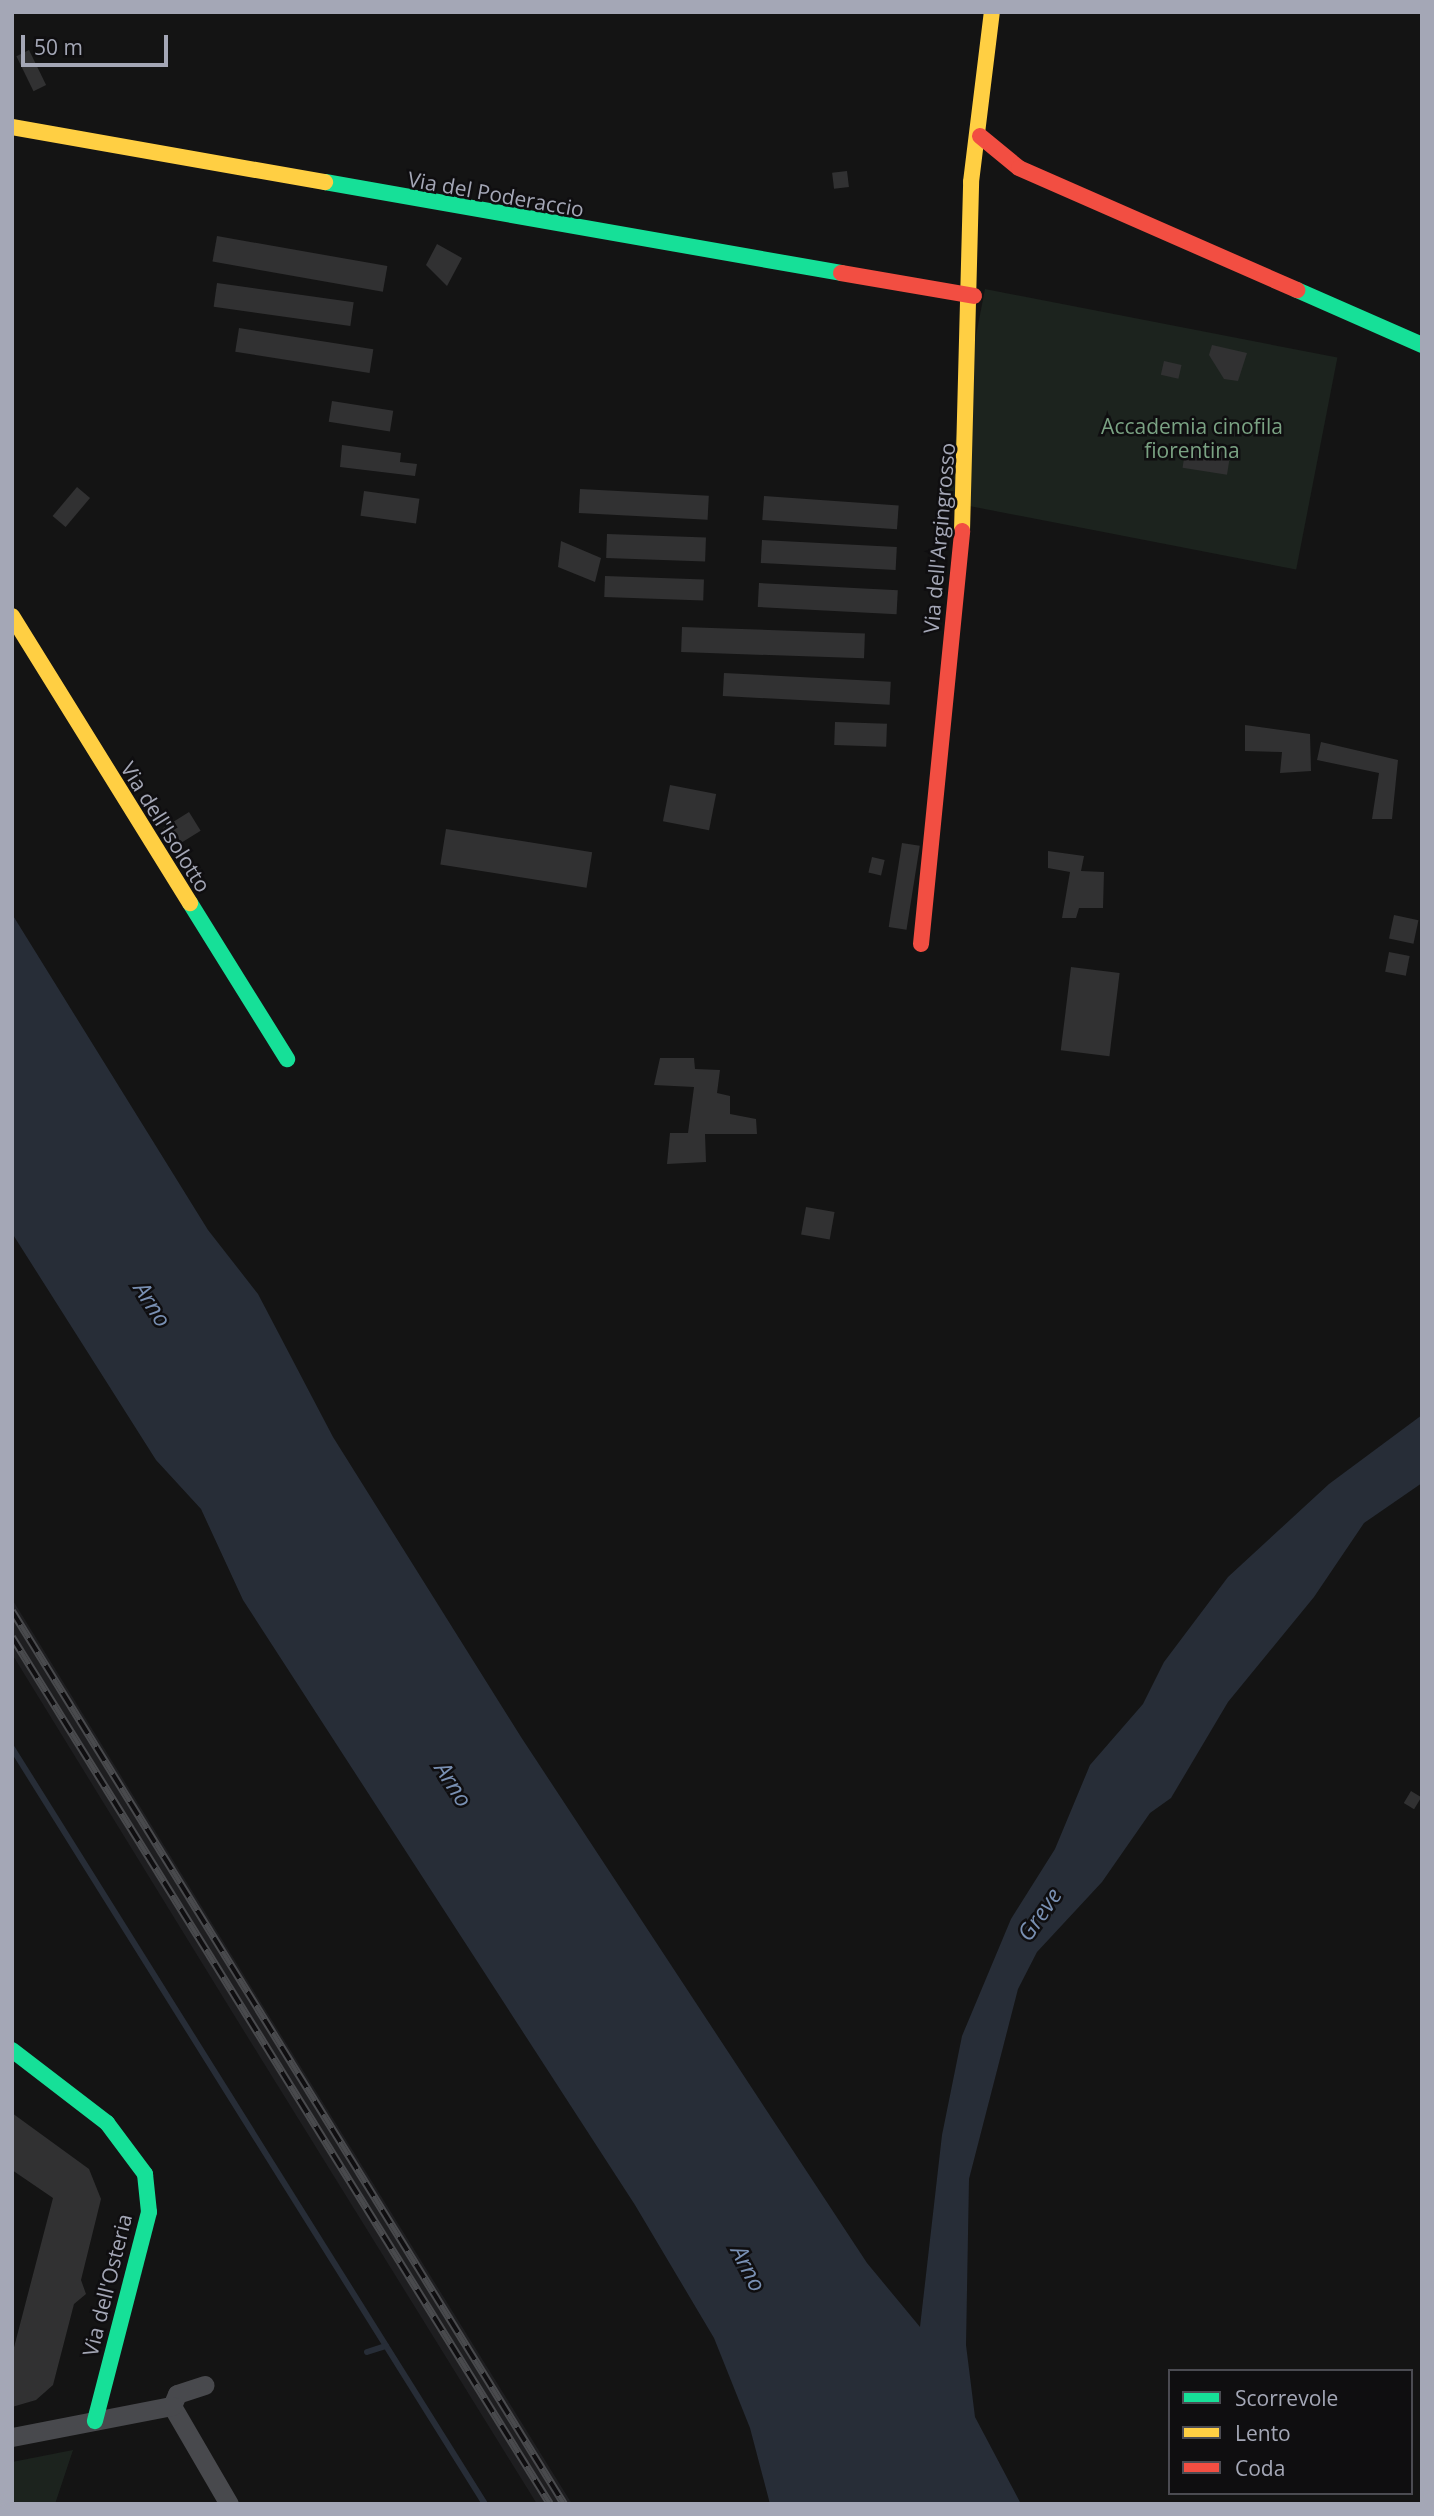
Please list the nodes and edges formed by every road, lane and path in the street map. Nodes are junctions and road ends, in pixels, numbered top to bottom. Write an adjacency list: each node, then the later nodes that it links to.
1 (992, 12): 3 (street, Via dell'Argingrosso)
2 (12, 127): 4 (street, Via del Poderaccio)
3 (980, 136): 4 (street, Via dell'Argingrosso); 5 (street)
4 (974, 296): 7 (street, Via dell'Argingrosso)
5 (1422, 345)
6 (12, 616): 8 (street, Via dell'Isolotto)
7 (921, 944)
8 (287, 1059)
9 (12, 2050): 12 (street, Via dell'Osteria)
10 (205, 2385): 11 (street)
11 (172, 2406): 12 (street); 14 (street)
12 (95, 2421): 13 (street)
13 (12, 2437)
14 (229, 2504)

